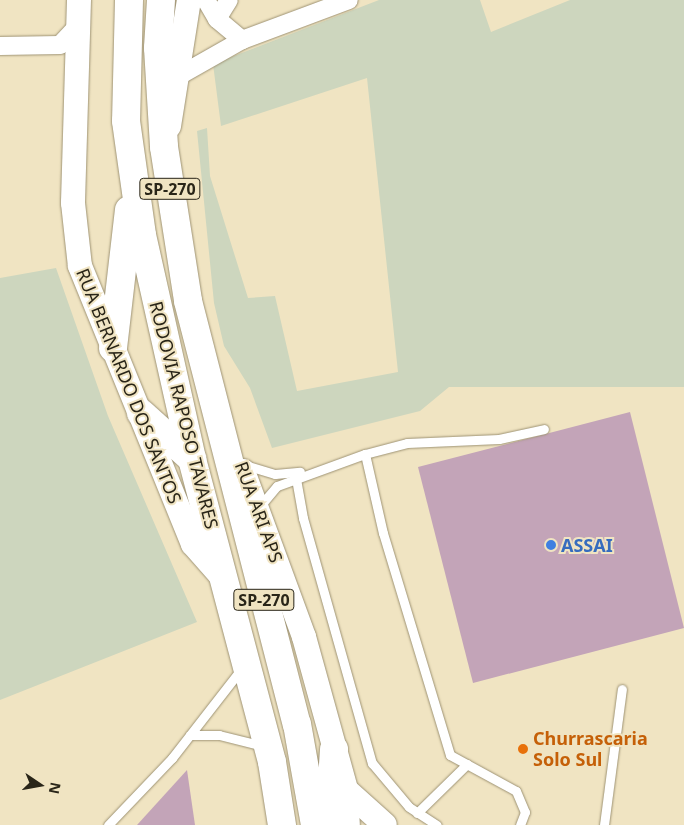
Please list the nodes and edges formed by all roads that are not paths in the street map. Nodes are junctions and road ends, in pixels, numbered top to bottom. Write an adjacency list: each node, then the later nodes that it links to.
1 (79, 0): 11 (street, RUA BERNARDO DOS SANTOS)
2 (129, 0): 14 (highway, RODOVIA RAPOSO TAVARES / SP-270)
3 (161, 0): 13 (highway, RODOVIA RAPOSO TAVARES / SP-270)
4 (188, 0): 12 (street)
5 (206, 0): 8 (street)
6 (229, 0): 8 (street)
7 (349, 0): 9 (street)
8 (217, 19): 9 (street)
9 (242, 40): 12 (street)
10 (0, 46): 11 (street)
11 (68, 53): 15 (street, RUA BERNARDO DOS SANTOS)
12 (177, 77): 13 (street)
13 (164, 147): 16 (highway, RODOVIA RAPOSO TAVARES / SP-270)
14 (133, 182): 15 (highway); 20 (highway, RODOVIA RAPOSO TAVARES / SP-270)
15 (113, 348): 17 (street, RUA BERNARDO DOS SANTOS)
16 (207, 376): 21 (street, RUA ARI APS); 36 (highway, RODOVIA RAPOSO TAVARES / SP-270)
17 (140, 413): 20 (highway); 24 (street, RUA BERNARDO DOS SANTOS)
18 (544, 429): 19 (lane)
19 (365, 454): 22 (lane); 30 (lane)
20 (192, 459): 24 (highway, RODOVIA RAPOSO TAVARES / SP-270)
21 (241, 463): 22 (lane); 23 (street, RUA ARI APS)
22 (296, 476): 23 (lane); 33 (lane)
23 (257, 511): 29 (street, RUA ARI APS)
24 (223, 578): 25 (highway, RODOVIA RAPOSO TAVARES / SP-270)
25 (246, 664): 27 (lane); 28 (highway, RODOVIA RAPOSO TAVARES / SP-270)
26 (622, 689): 43 (lane)
27 (190, 734): 28 (lane); 34 (lane)
28 (267, 747): 35 (highway, RODOVIA RAPOSO TAVARES / SP-270)
29 (334, 748): 31 (street, RUA ARI APS); 37 (highway)
30 (466, 764): 32 (lane); 33 (lane)
31 (346, 790): 38 (street, RUA ARI APS); 39 (street)
32 (525, 812): 41 (lane); 42 (lane)
33 (417, 813): 40 (lane)
34 (108, 825)
35 (282, 825)
36 (316, 825)
37 (329, 825)
38 (348, 825)
39 (385, 825)
40 (437, 825)
41 (520, 825)
42 (528, 825)
43 (604, 825)

